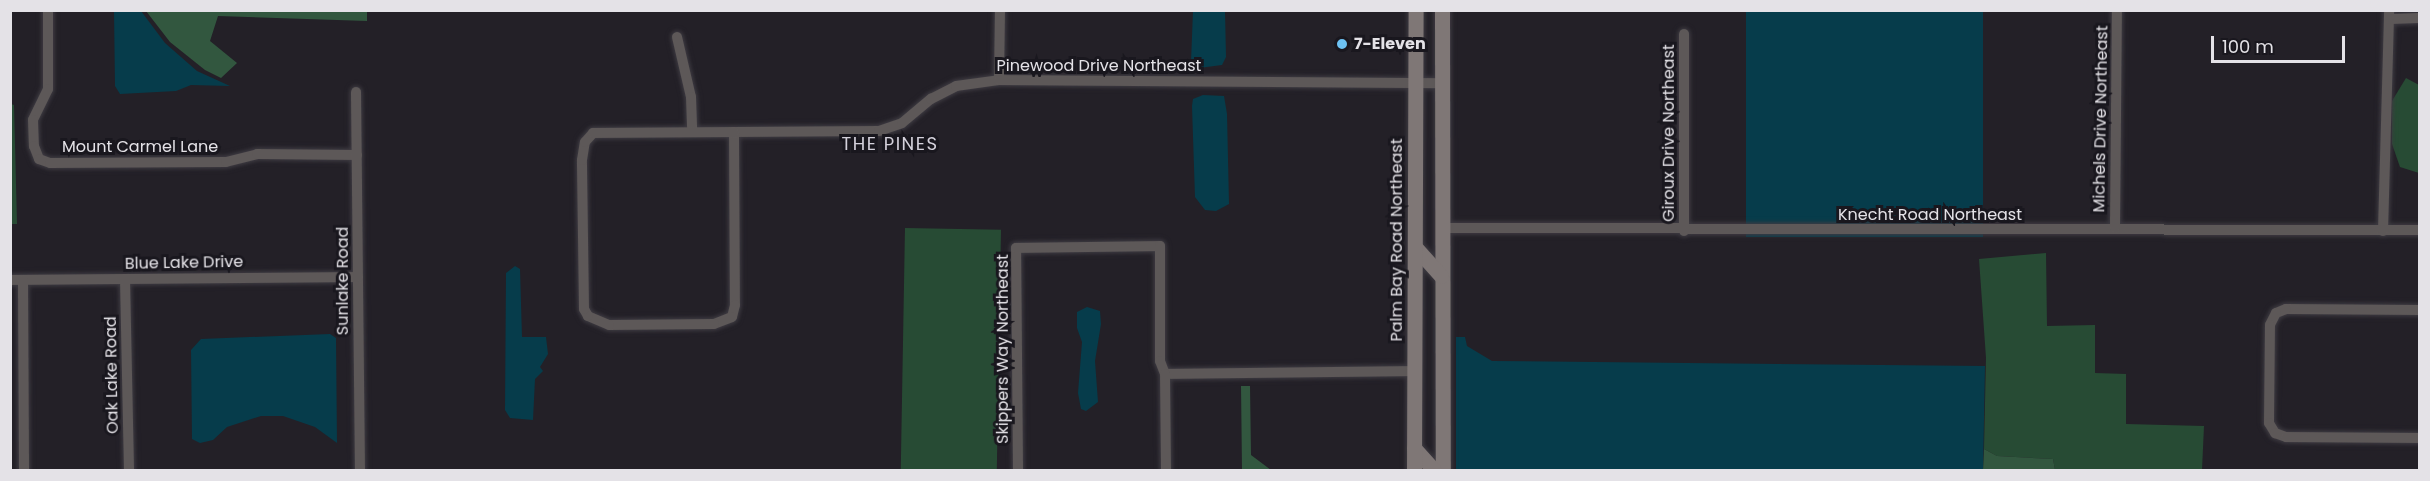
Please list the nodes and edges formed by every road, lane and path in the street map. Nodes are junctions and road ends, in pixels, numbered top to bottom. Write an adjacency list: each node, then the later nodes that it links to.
1 (48, 10): 16 (street, Mount Carmel Lane)
2 (1000, 10): 10 (street)
3 (1416, 10): 11 (main road, Palm Bay Road Northeast)
4 (1442, 10): 12 (main road)
5 (2117, 10): 18 (street, Michels Drive Northeast)
6 (2389, 15): 7 (street); 21 (street)
7 (2420, 18)
8 (1684, 34): 20 (street, Giroux Drive Northeast)
9 (677, 37): 14 (street)
10 (999, 80): 11 (street, Pinewood Drive Northeast); 15 (street, Pinewood Drive Northeast)
11 (1415, 83): 12 (street, Pinewood Drive Northeast); 22 (main road, Palm Bay Road Northeast)
12 (1442, 83): 17 (main road)
13 (356, 92): 16 (street, Sunlake Road)
14 (692, 132): 15 (street, Pinewood Drive Northeast); 15 (street, Pinewood Drive Northeast)
15 (734, 132)
16 (357, 154): 24 (street, Sunlake Road)
17 (1441, 228): 20 (street, Knecht Road Northeast); 23 (main road)
18 (2115, 228): 20 (street, Knecht Road Northeast); 21 (street, Knecht Road Northeast)
19 (2420, 230): 21 (street, Knecht Road Northeast)
20 (1684, 231)
21 (2383, 231)
22 (1415, 247): 23 (main road); 29 (main road, Palm Bay Road Northeast)
23 (1441, 276): 40 (main road)
24 (358, 277): 25 (street, Blue Lake Drive); 35 (street, Sunlake Road)
25 (125, 279): 27 (street, Blue Lake Drive); 34 (street, Oak Lake Road)
26 (10, 280): 27 (street, Blue Lake Drive)
27 (23, 280): 33 (street)
28 (2420, 310): 31 (street)
29 (1415, 371): 30 (street); 32 (main road, Palm Bay Road Northeast)
30 (1165, 374): 36 (street, Skippers Way Northeast); 37 (street, Skippers Way Northeast)
31 (2420, 438)
32 (1414, 448): 38 (main road, Palm Bay Road Northeast); 39 (main road)
33 (24, 471)
34 (129, 471)
35 (360, 471)
36 (1018, 471)
37 (1166, 471)
38 (1414, 471)
39 (1434, 471)
40 (1443, 471)

